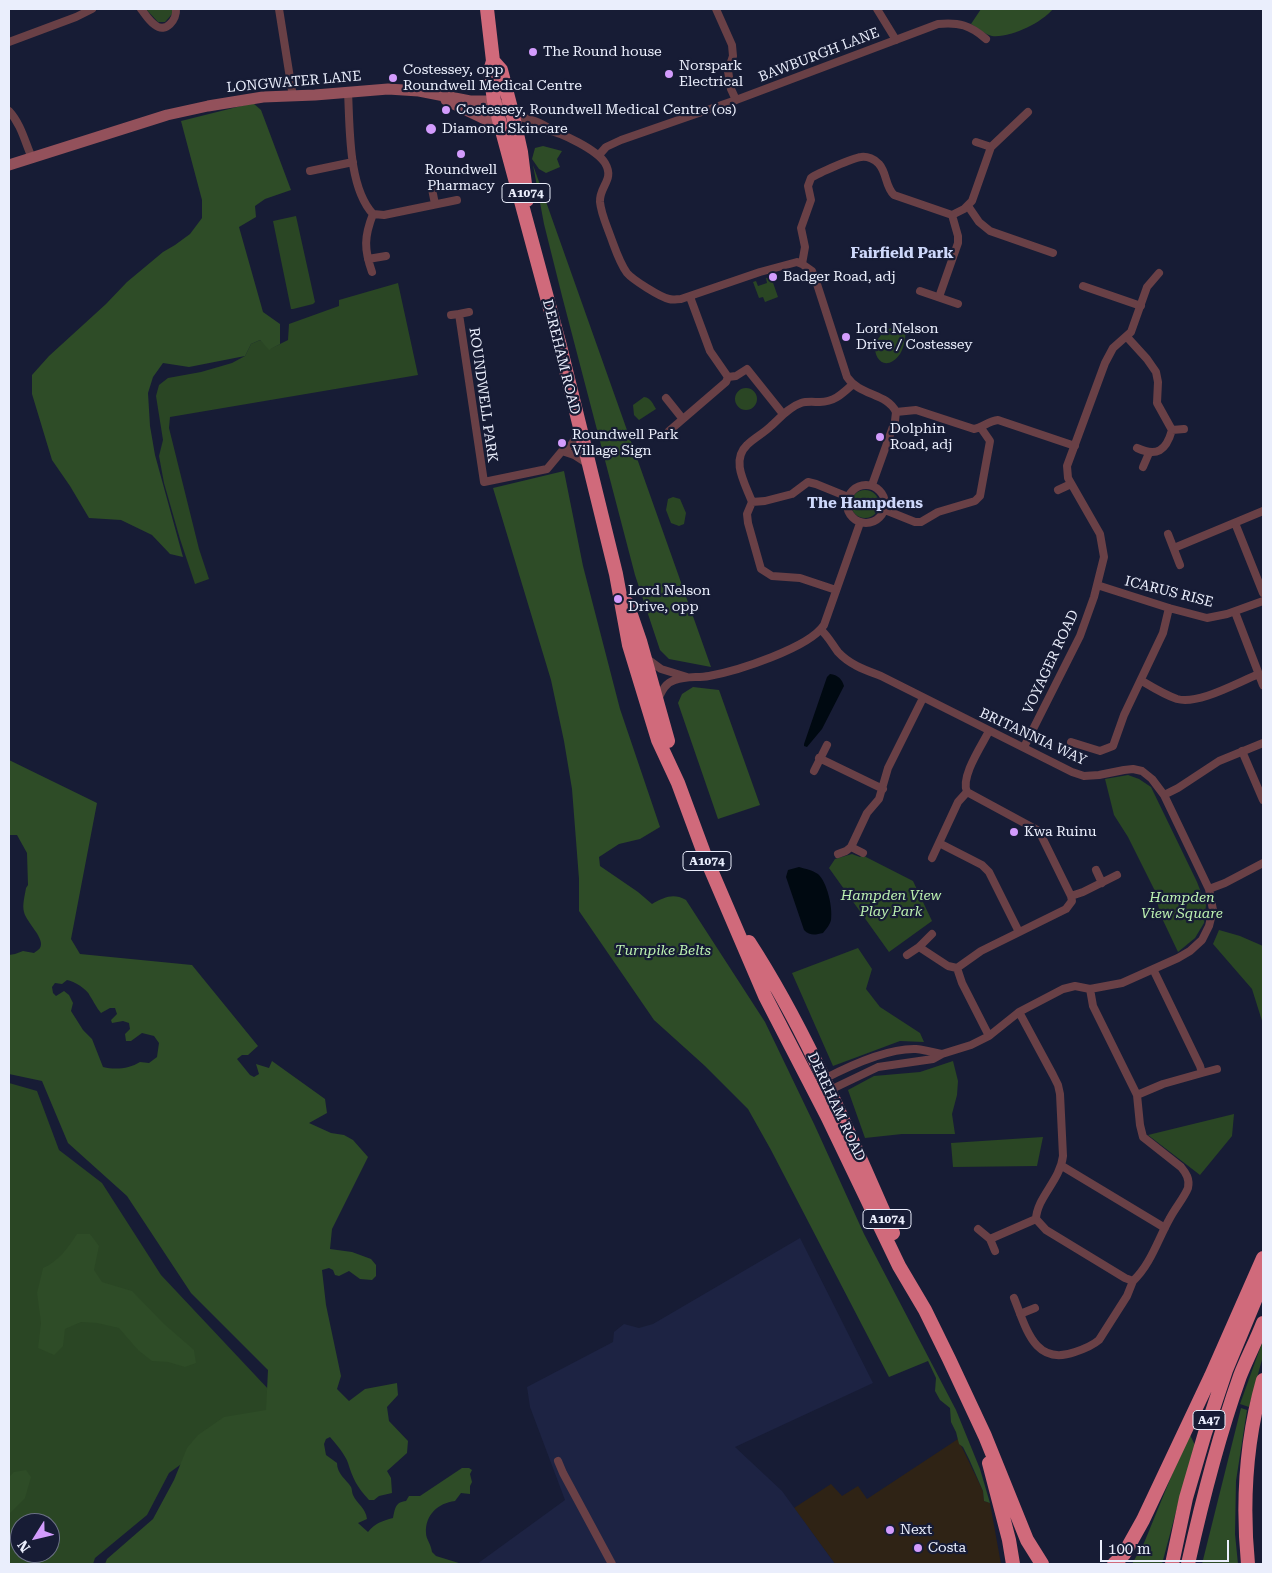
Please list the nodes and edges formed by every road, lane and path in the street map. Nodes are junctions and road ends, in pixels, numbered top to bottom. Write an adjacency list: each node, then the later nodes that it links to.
1 (92, 9): 10 (street)
2 (141, 9): 3 (street)
3 (176, 9)
4 (279, 9): 13 (street)
5 (487, 9): 11 (highway, DEREHAM ROAD / A1074)
6 (716, 9): 15 (street)
7 (877, 9): 9 (street)
8 (986, 39): 9 (street, BAWBURGH LANE)
9 (896, 40): 15 (street, BAWBURGH LANE)
10 (9, 42)
11 (494, 61): 16 (highway, DEREHAM ROAD / A1074); 19 (highway, DEREHAM ROAD / A1074)
12 (348, 92): 13 (street, LONGWATER LANE); 14 (street, LONGWATER LANE); 27 (street)
13 (293, 96): 26 (street, LONGWATER LANE)
14 (440, 96): 16 (street, LONGWATER LANE); 20 (street, LONGWATER LANE)
15 (736, 100): 25 (street, BAWBURGH LANE)
16 (494, 101): 19 (street); 20 (highway, DEREHAM ROAD / A1074)
17 (9, 111): 26 (street)
18 (1028, 112): 24 (street)
19 (513, 116): 20 (highway); 21 (highway, DEREHAM ROAD / A1074); 22 (street)
20 (500, 127): 21 (street); 40 (highway, DEREHAM ROAD / A1074)
21 (516, 130): 22 (street); 40 (highway, DEREHAM ROAD / A1074)
22 (553, 132): 25 (street)
23 (976, 142): 24 (street)
24 (991, 147): 35 (street)
25 (599, 155): 47 (street)
26 (32, 158): 28 (street, LONGWATER LANE)
27 (353, 162): 29 (street); 36 (street)
28 (9, 165)
29 (310, 171)
30 (803, 172): 31 (street)
31 (811, 178): 37 (street); 42 (street)
32 (432, 189): 34 (street)
33 (457, 200): 34 (street)
34 (435, 204): 36 (street)
35 (968, 206): 37 (street); 38 (street)
36 (373, 214): 41 (street)
37 (952, 215): 48 (street)
38 (1053, 253)
39 (386, 256): 41 (street)
40 (535, 256): 61 (highway, DEREHAM ROAD / A1074)
41 (368, 260): 43 (street)
42 (802, 264): 47 (street); 54 (street)
43 (372, 272)
44 (1158, 273): 50 (street)
45 (1083, 286): 50 (street)
46 (920, 291): 48 (street)
47 (690, 297): 53 (street)
48 (939, 297): 49 (street)
49 (958, 304)
50 (1141, 306): 52 (street)
51 (469, 312): 66 (street, ROUNDWELL PARK)
52 (1127, 337): 62 (street); 64 (street)
53 (728, 377): 57 (street); 58 (street)
54 (852, 385): 56 (street); 57 (street)
55 (666, 398): 58 (street)
56 (896, 412): 59 (street); 71 (street)
57 (783, 414): 74 (street)
58 (682, 418): 63 (street)
59 (982, 428): 64 (street); 75 (street)
60 (1184, 429): 62 (street)
61 (579, 430): 66 (street, ROUNDWELL PARK); 68 (highway, DEREHAM ROAD / A1074)
62 (1172, 430): 67 (street)
63 (669, 431)
64 (1075, 446): 70 (street)
65 (1137, 448): 67 (street)
66 (562, 451): 68 (street)
67 (1149, 453): 69 (street)
68 (588, 464): 82 (highway, DEREHAM ROAD / A1074)
69 (1143, 467)
70 (1071, 484): 72 (street); 83 (street, VOYAGER ROAD)
71 (872, 485): 73 (street); 75 (street)
72 (1058, 490)
73 (848, 498): 74 (street); 77 (street)
74 (752, 502): 84 (street)
75 (885, 510): 77 (street)
76 (1263, 511): 78 (street)
77 (860, 523): 84 (street)
78 (1236, 523): 80 (street); 85 (street)
79 (1168, 534): 80 (street)
80 (1174, 548): 81 (street)
81 (1180, 565)
82 (616, 574): 90 (highway, DEREHAM ROAD / A1074); 105 (highway, DEREHAM ROAD / A1074)
83 (1097, 585): 87 (street, ICARUS RISE); 101 (street, VOYAGER ROAD)
84 (836, 590): 89 (street)
85 (1263, 593)
86 (1263, 601): 88 (street, ICARUS RISE)
87 (1169, 608): 88 (street, ICARUS RISE); 93 (street)
88 (1234, 612): 91 (street)
89 (821, 630): 92 (street); 95 (street, BRITANNIA WAY)
90 (644, 657): 92 (street); 96 (highway, DEREHAM ROAD / A1074)
91 (1259, 674): 93 (street); 94 (street)
92 (689, 677): 96 (street)
93 (1142, 681): 98 (street)
94 (1263, 685)
95 (923, 698): 97 (street, BRITANNIA WAY); 106 (street)
96 (657, 701): 105 (highway, DEREHAM ROAD / A1074)
97 (989, 731): 101 (street, BRITANNIA WAY); 107 (street)
98 (1071, 742)
99 (827, 744): 103 (street)
100 (1263, 744): 102 (street)
101 (1024, 747): 108 (street, BRITANNIA WAY)
102 (1242, 752): 108 (street); 109 (street)
103 (819, 758): 104 (street); 106 (street)
104 (814, 771)
105 (678, 783): 121 (highway, DEREHAM ROAD / A1074)
106 (882, 789): 111 (street)
107 (967, 792): 110 (street); 120 (street)
108 (1164, 795): 119 (street, BRITANNIA WAY)
109 (1263, 800)
110 (939, 843): 114 (street); 122 (street)
111 (851, 847): 112 (street); 113 (street)
112 (863, 853)
113 (838, 854)
114 (932, 858)
115 (1263, 863): 119 (street)
116 (1096, 870): 118 (street)
117 (1117, 875): 118 (street)
118 (1102, 883): 120 (street)
119 (1209, 889): 127 (street, BRITANNIA WAY)
120 (1071, 896): 122 (street)
121 (730, 912): 134 (highway, DEREHAM ROAD / A1074); 135 (highway, DEREHAM ROAD / A1074)
122 (1019, 932): 126 (street)
123 (932, 934): 124 (street)
124 (919, 947): 125 (street); 126 (street)
125 (907, 955)
126 (957, 968): 130 (street)
127 (1153, 970): 128 (street, BRITANNIA WAY); 133 (street)
128 (1090, 989): 129 (street, BRITANNIA WAY); 136 (street)
129 (1020, 1012): 130 (street, BRITANNIA WAY); 137 (street)
130 (989, 1036): 131 (street, BRITANNIA WAY)
131 (942, 1054): 134 (street, BRITANNIA WAY); 134 (street, BRITANNIA WAY)
132 (1217, 1069): 133 (street)
133 (1202, 1073): 136 (street)
134 (827, 1084): 135 (highway); 148 (highway, DEREHAM ROAD / A1074)
135 (814, 1091): 148 (highway, DEREHAM ROAD / A1074)
136 (1137, 1095): 139 (street)
137 (1062, 1166): 138 (street); 139 (street)
138 (1036, 1220): 141 (street); 144 (street)
139 (1165, 1228): 144 (street)
140 (978, 1229): 141 (street)
141 (990, 1239): 142 (street)
142 (995, 1251)
143 (1263, 1258): 160 (highway, A47)
144 (1133, 1281): 149 (street)
145 (1263, 1281): 161 (highway, A47)
146 (1014, 1298): 149 (street)
147 (1035, 1308): 149 (street)
148 (925, 1310): 152 (highway, DEREHAM ROAD / A1074)
149 (1020, 1314)
150 (1263, 1323): 162 (highway, A47)
151 (1263, 1380): 155 (highway)
152 (985, 1436): 154 (highway, DEREHAM ROAD / A1074); 157 (highway)
153 (558, 1461): 156 (street)
154 (1028, 1540): 158 (highway, DEREHAM ROAD / A1074); 159 (highway, DEREHAM ROAD / A1074)
155 (1248, 1563)
156 (612, 1564)
157 (1013, 1564)
158 (1032, 1564)
159 (1042, 1564)
160 (1114, 1564)
161 (1172, 1564)
162 (1188, 1564)

